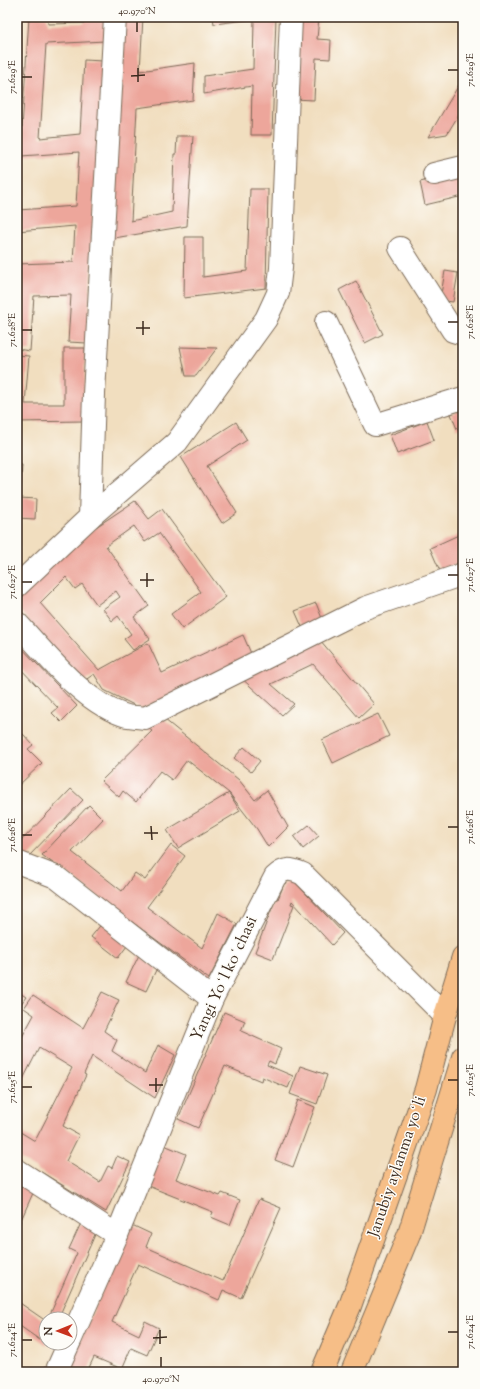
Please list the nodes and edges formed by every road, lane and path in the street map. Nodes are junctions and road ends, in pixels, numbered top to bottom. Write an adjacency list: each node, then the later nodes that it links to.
1 (115, 17): 9 (street)
2 (292, 17): 9 (street)
3 (463, 167): 4 (street)
4 (434, 174)
5 (400, 248): 7 (street)
6 (326, 322): 8 (street)
7 (463, 334)
8 (463, 398)
9 (90, 517): 11 (street)
10 (463, 574): 12 (street)
11 (17, 586)
12 (17, 624)
13 (17, 862): 15 (street)
14 (463, 957): 16 (highway, Janubiy aylanma yoʻli)
15 (212, 999): 16 (street, Yangi Yoʻl koʻchasi); 19 (street, Yangi Yoʻl koʻchasi)
16 (445, 1016): 23 (highway, Janubiy aylanma yoʻli)
17 (463, 1057): 24 (highway, Janubiy aylanma yoʻli)
18 (17, 1170): 19 (street)
19 (118, 1235): 20 (street, Yangi Yoʻl koʻchasi)
20 (78, 1324)
21 (66, 1351): 22 (street, Yangi Yoʻl koʻchasi)
22 (56, 1372)
23 (322, 1372)
24 (352, 1372)

